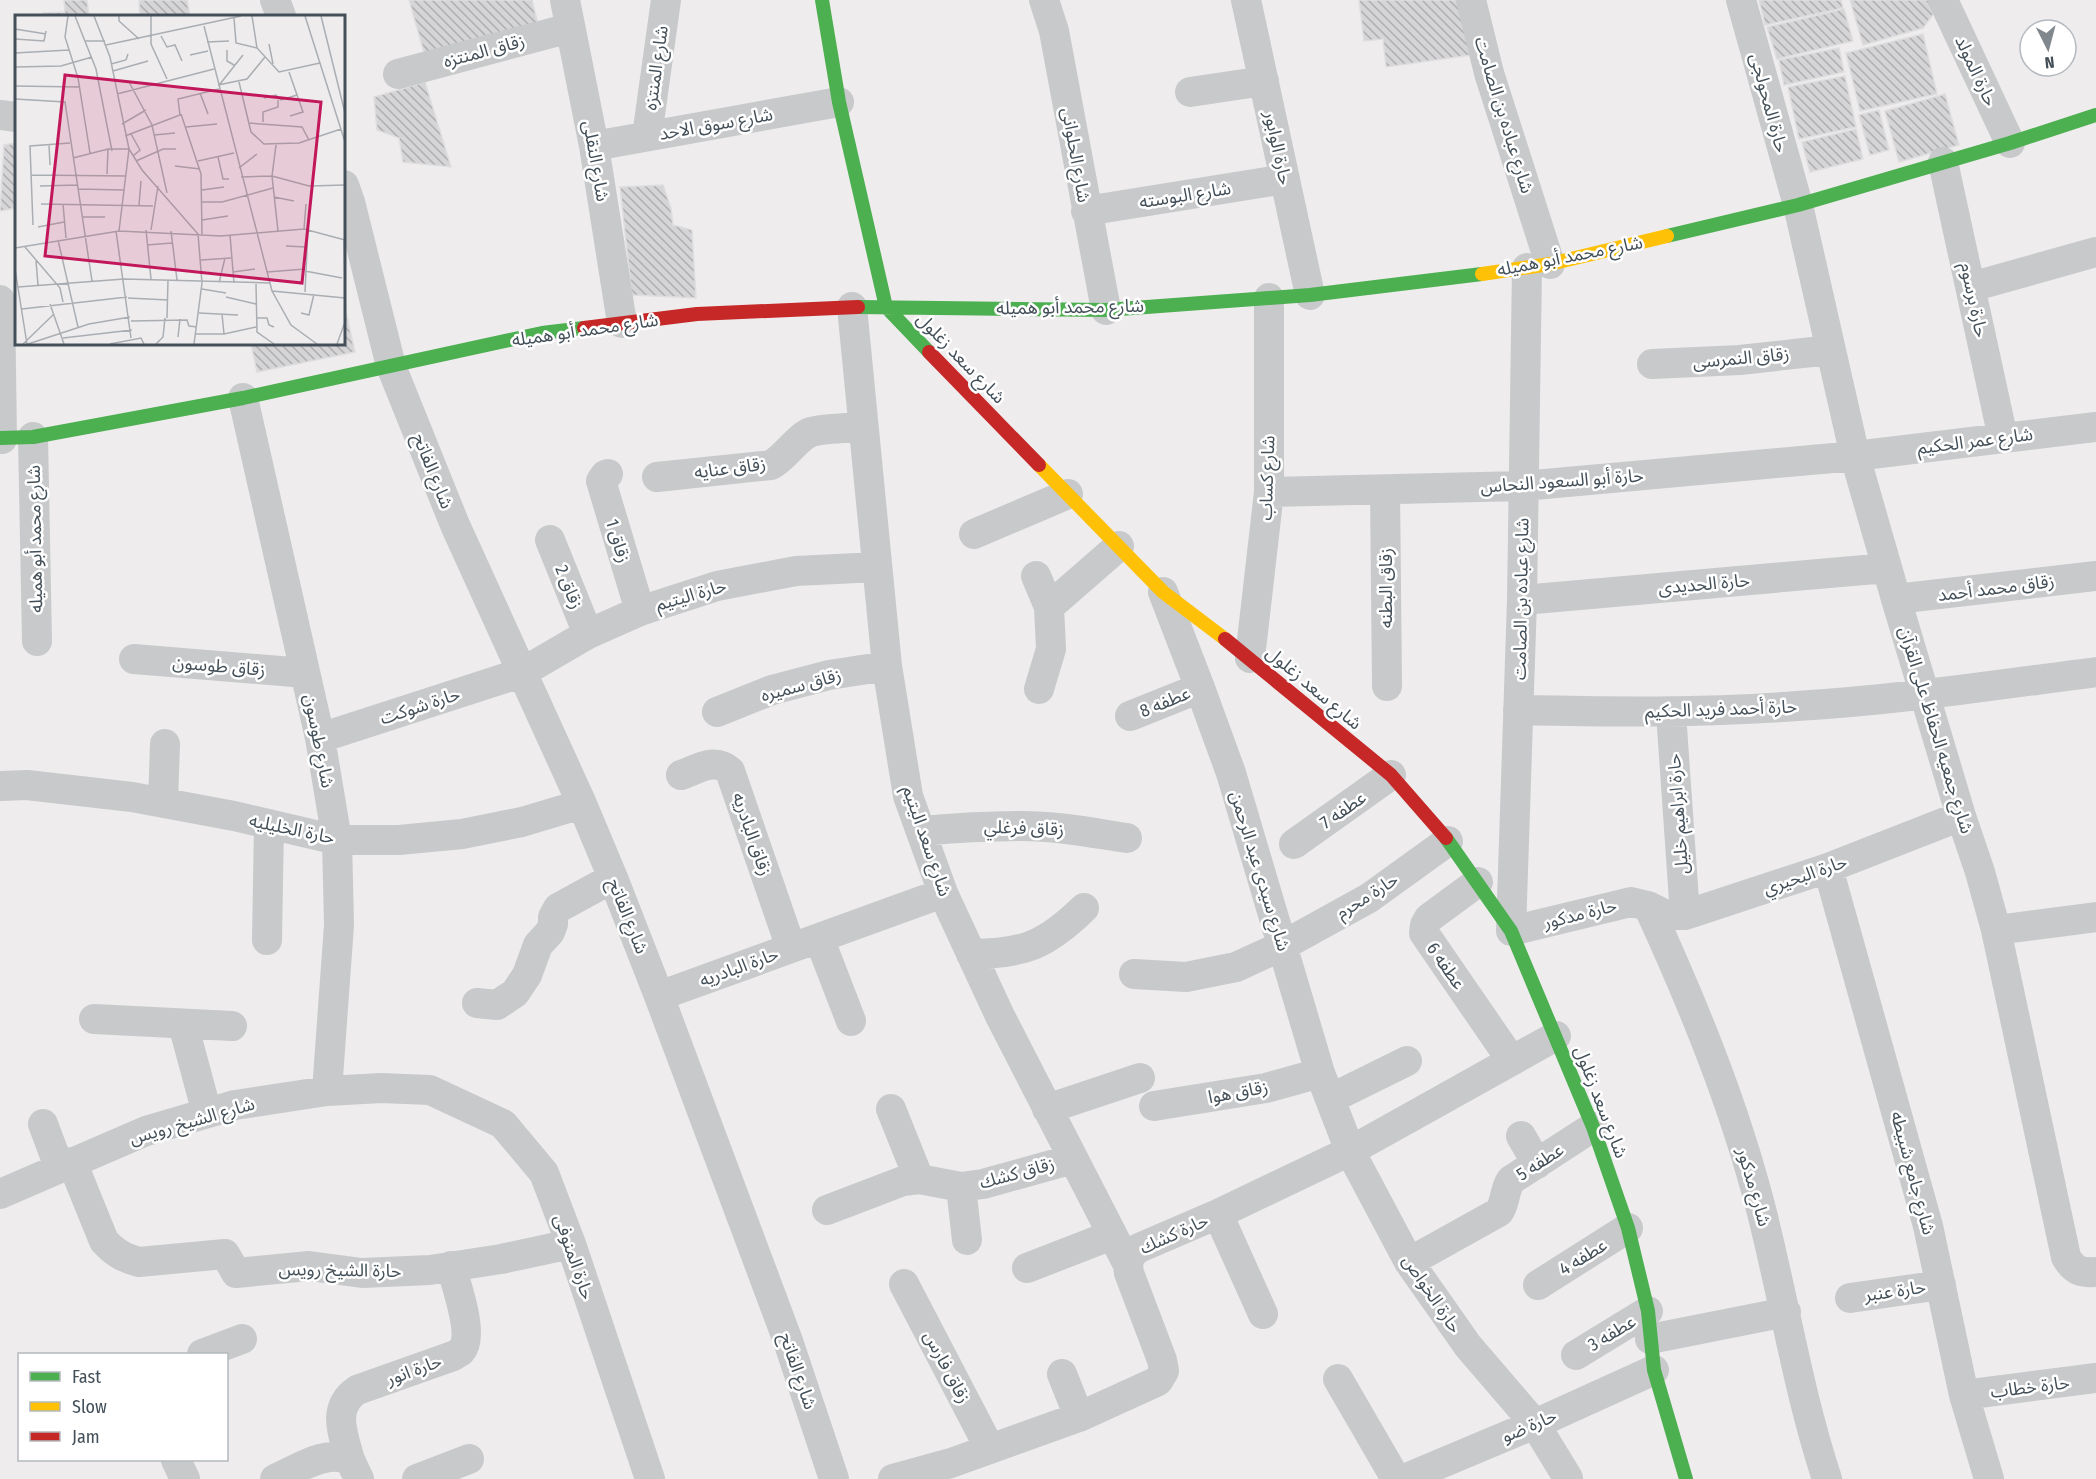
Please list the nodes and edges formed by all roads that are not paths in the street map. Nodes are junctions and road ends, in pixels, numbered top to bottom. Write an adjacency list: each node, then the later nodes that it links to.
1 (275, 0): 10 (street)
2 (666, 0): 18 (street, شارع المنتزه)
3 (822, 0): 14 (street)
4 (1044, 0): 25 (street, شارع الحلوانى)
5 (1246, 0): 12 (street, حارة الوابور)
6 (1471, 0): 27 (street, شارع عباده بن الصامت)
7 (1741, 0): 24 (street, حارة المحولجى)
8 (1942, 0): 19 (street, حارة المولد)
9 (567, 14): 11 (street, زقاق المنتزه); 20 (street, شارع النقلى)
10 (280, 15)
11 (398, 74)
12 (1263, 81): 13 (street); 22 (street, حارة الوابور)
13 (1190, 92)
14 (839, 102): 18 (street, شارع سوق الاحد); 34 (street)
15 (0, 115): 17 (street)
16 (2096, 115): 19 (street, شارع محمد أبو هميله)
17 (15, 117)
18 (647, 136): 20 (street, شارع سوق الاحد)
19 (2010, 143): 21 (street, شارع محمد أبو هميله)
20 (594, 146): 36 (street, شارع النقلى)
21 (1943, 162): 24 (street, شارع محمد أبو هميله); 28 (street, حارة برسوم)
22 (1285, 179): 25 (street, شارع البوسته); 29 (street, حارة الوابور)
23 (345, 188): 39 (street, شارع الفاتح)
24 (1798, 205): 27 (street, شارع محمد أبو هميله); 37 (street, شارع جمعيه الحفاظ على القرآن)
25 (1086, 211): 35 (street, شارع الحلوانى)
26 (2096, 252): 28 (street)
27 (1538, 266): 29 (street, شارع محمد أبو هميله); 49 (street, شارع عباده بن الصامت)
28 (1971, 287): 44 (street, حارة برسوم)
29 (1310, 295): 31 (street, شارع محمد أبو هميله)
30 (15, 296): 32 (street)
31 (1269, 298): 35 (street, شارع محمد أبو هميله); 51 (street, شارع كساب)
32 (0, 299): 45 (street)
33 (852, 307): 34 (street, شارع محمد أبو هميله); 36 (street, شارع محمد أبو هميله); 41 (street, شارع سعد اليتيم)
34 (886, 307): 35 (street, شارع محمد أبو هميله); 52 (street, شارع سعد زغلول)
35 (1106, 310)
36 (622, 323): 39 (street, شارع محمد أبو هميله)
37 (1830, 350): 38 (street, زقاق النمرسى); 46 (street, شارع جمعيه الحفاظ على القرآن)
38 (1652, 364)
39 (391, 366): 40 (street, شارع محمد أبو هميله); 72 (street, شارع الفاتح)
40 (243, 398): 43 (street, شارع محمد أبو هميله); 71 (street, شارع طوسون)
41 (863, 427): 48 (street, زقاق عنايه); 56 (street, شارع سعد اليتيم)
42 (2096, 427): 44 (street, شارع عمر الحكيم)
43 (33, 437): 45 (street, شارع محمد أبو هميله); 66 (street, شارع محمد أبو هميله)
44 (2003, 438): 46 (street, شارع عمر الحكيم)
45 (1, 439)
46 (1855, 456): 49 (street, حارة أبو السعود النحاس); 57 (street, شارع جمعيه الحفاظ على القرآن)
47 (608, 474): 64 (street, زقاق 1)
48 (657, 477)
49 (1523, 486): 50 (street, حارة أبو السعود النحاس); 62 (street, شارع عباده بن الصامت)
50 (1385, 489): 51 (street, حارة أبو السعود النحاس); 73 (street, زقاق البطنه)
51 (1269, 492): 67 (street, شارع كساب)
52 (1068, 494): 53 (street); 55 (street, شارع سعد زغلول)
53 (974, 534)
54 (550, 540): 65 (street, زقاق 2)
55 (1119, 546): 60 (street, شارع سعد زغلول); 63 (street)
56 (877, 567): 64 (street, حارة اليتيم); 69 (street, شارع سعد اليتيم)
57 (1887, 568): 61 (street, شارع جمعيه الحفاظ على القرآن); 62 (street, حارة الحديدى)
58 (1036, 576): 63 (street)
59 (2096, 576): 61 (street, زقاق محمد أحمد)
60 (1163, 592): 67 (street, شارع سعد زغلول); 74 (street, شارع سيدى عبد الرحمن)
61 (1896, 599): 76 (street, شارع جمعيه الحفاظ على القرآن)
62 (1522, 600): 77 (street, شارع عباده بن الصامت)
63 (1049, 607): 75 (street)
64 (640, 611): 65 (street, حارة اليتيم)
65 (588, 634): 72 (street, حارة اليتيم)
66 (37, 641)
67 (1250, 658): 84 (street, شارع سعد زغلول)
68 (134, 659): 71 (street, زقاق طوسون)
69 (887, 666): 78 (street, زقاق سميره); 90 (street, شارع سعد اليتيم)
70 (2096, 672): 76 (street, حارة أحمد فريد الحكيم)
71 (305, 673): 81 (street, شارع طوسون)
72 (521, 673): 81 (street, حارة شوكت); 87 (street, شارع الفاتح)
73 (1387, 686)
74 (1200, 688): 80 (street, عطفه 8); 107 (street, شارع سيدى عبد الرحمن)
75 (1039, 689)
76 (1924, 694): 79 (street, حارة أحمد فريد الحكيم); 88 (street, شارع جمعيه الحفاظ على القرآن)
77 (1518, 710): 79 (street, حارة أحمد فريد الحكيم); 104 (street, شارع عباده بن الصامت)
78 (717, 712)
79 (1671, 713): 101 (street, حارة ابراهيم خليل)
80 (1130, 716)
81 (320, 738): 92 (street, شارع طوسون)
82 (165, 744): 86 (street)
83 (681, 775): 108 (street, زقاق البادريه)
84 (1391, 776): 93 (street, شارع سعد زغلول); 94 (street, عطفه 7)
85 (0, 786): 86 (street, حارة الخليليه)
86 (163, 803): 89 (street, حارة الخليليه)
87 (582, 804): 92 (street, حارة الخليليه); 96 (street, شارع الفاتح)
88 (1961, 816): 95 (street, حارة البحيري); 103 (street, شارع جمعيه الحفاظ على القرآن)
89 (269, 824): 92 (street, حارة الخليليه); 106 (street)
90 (921, 831): 91 (street, زقاق فرغلي); 98 (street, شارع سعد اليتيم)
91 (1127, 838)
92 (338, 840): 123 (street, شارع طوسون)
93 (1448, 840): 97 (street, شارع سعد زغلول); 107 (street, حارة محرم)
94 (1294, 844)
95 (1828, 868): 101 (street, حارة البحيري); 151 (street, شارع جامع شبيطه)
96 (613, 878): 111 (street, شارع الفاتح); 112 (street)
97 (1478, 882): 104 (street, شارع سعد زغلول); 118 (street, عطفه 6)
98 (943, 893): 105 (street, حارة البادريه); 109 (street, شارع سعد اليتيم)
99 (1648, 906): 101 (street, حارة البحيري); 104 (street, حارة مدكور); 153 (street, شارع مدكور)
100 (1084, 908): 109 (street)
101 (1685, 915)
102 (2096, 917): 103 (street)
103 (1996, 930): 148 (street, شارع جمعيه الحفاظ على القرآن)
104 (1511, 931): 117 (street, شارع سعد زغلول)
105 (819, 938): 108 (street, حارة البادريه); 114 (street)
106 (267, 940)
107 (1282, 946): 110 (street, حارة محرم); 121 (street, شارع سيدى عبد الرحمن)
108 (791, 948): 111 (street, حارة البادريه)
109 (971, 954): 126 (street, شارع سعد اليتيم)
110 (1134, 974)
111 (659, 996): 175 (street, شارع الفاتح)
112 (477, 1003)
113 (94, 1019): 115 (street)
114 (851, 1022)
115 (183, 1024): 116 (street); 127 (street)
116 (232, 1026)
117 (1556, 1036): 118 (street, حارة كشك); 129 (street, شارع سعد زغلول)
118 (1512, 1060): 131 (street, حارة كشك)
119 (1407, 1061): 121 (street, زقاق هوا)
120 (1140, 1078): 126 (street)
121 (1325, 1086): 124 (street, زقاق هوا); 131 (street, شارع سيدى عبد الرحمن)
122 (430, 1090): 123 (street, شارع الشيخ رويس); 143 (street, حارة المنوفى)
123 (327, 1091): 127 (street, شارع الشيخ رويس)
124 (1154, 1106)
125 (891, 1109): 135 (street)
126 (1047, 1109): 132 (street, شارع سعد اليتيم)
127 (207, 1113): 134 (street, شارع الشيخ رويس)
128 (43, 1124): 134 (street)
129 (1593, 1127): 133 (street, عطفه 5); 140 (street, شارع سعد زغلول)
130 (1521, 1136): 133 (street)
131 (1350, 1151): 139 (street, حارة كشك); 144 (street, حارة الخواص)
132 (1073, 1159): 136 (street, زقاق كشك); 141 (street, شارع سعد اليتيم)
133 (1537, 1164): 144 (street, عطفه 5)
134 (65, 1165): 137 (street, شارع الشيخ رويس); 146 (street, حارة الشيخ رويس)
135 (919, 1179): 136 (street, زقاق كشك); 138 (street, زقاق كشك)
136 (961, 1186): 142 (street, زقاق كشك)
137 (0, 1194)
138 (827, 1210)
139 (1218, 1214): 145 (street, حارة كشك); 154 (street)
140 (1628, 1228): 150 (street, عطفه 4); 155 (street, شارع سعد زغلول)
141 (1112, 1234): 145 (street, شارع سعد اليتيم); 147 (street, حارة كشك)
142 (967, 1240)
143 (571, 1244): 146 (street, حارة الشيخ رويس); 174 (street, حارة المنوفى)
144 (1409, 1262): 165 (street, حارة الخواص)
145 (1127, 1263): 164 (street, حارة كشك)
146 (451, 1266): 169 (street, حارة انور)
147 (1027, 1268)
148 (2096, 1272)
149 (904, 1284): 166 (street, زقاق فارس)
150 (1538, 1285)
151 (1941, 1285): 152 (street, حارة عنبر); 163 (street, شارع جامع شبيطه)
152 (1850, 1298)
153 (1786, 1312): 155 (street); 180 (street, شارع مدكور)
154 (1263, 1314)
155 (1649, 1325): 158 (street, عطفه 3); 159 (street, شارع سعد زغلول)
156 (242, 1339): 157 (street)
157 (205, 1353)
158 (1576, 1355)
159 (1654, 1370): 165 (street, حارة ضو); 179 (street, شارع سعد زغلول)
160 (1062, 1374): 164 (street)
161 (2096, 1378): 163 (street, حارة خطاب)
162 (1338, 1379): 177 (street)
163 (1964, 1395): 181 (street, شارع جامع شبيطه)
164 (1079, 1417): 166 (street, حارة كشك)
165 (1535, 1424): 170 (street, حارة الخواص); 178 (street, حارة ضو)
166 (990, 1449): 176 (street, حارة كشك)
167 (469, 1459): 173 (street)
168 (176, 1461): 171 (street)
169 (355, 1469): 172 (street, حارة انور)
170 (1568, 1478)
171 (185, 1479)
172 (275, 1479)
173 (417, 1479)
174 (650, 1479)
175 (834, 1479)
176 (893, 1479)
177 (1396, 1479)
178 (1404, 1479)
179 (1686, 1479)
180 (1827, 1479)
181 (1989, 1479)

